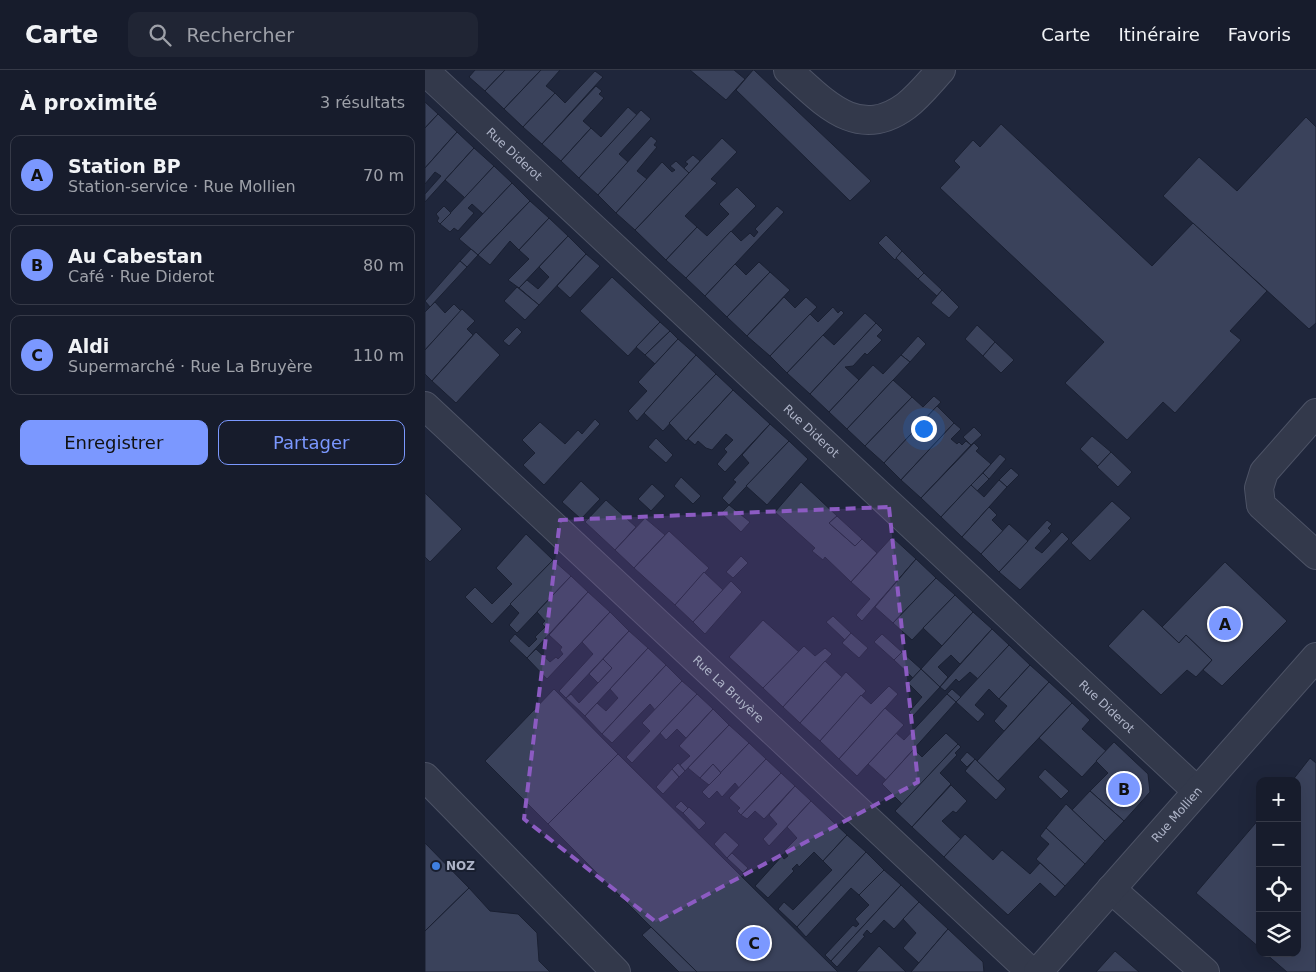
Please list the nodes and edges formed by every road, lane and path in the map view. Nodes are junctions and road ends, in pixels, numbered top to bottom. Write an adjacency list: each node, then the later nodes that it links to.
1 (788, 70): 2 (street)
2 (941, 70)
3 (425, 71): 9 (street, Rue Diderot)
4 (425, 406): 12 (street, Rue La Bruyère)
5 (1316, 413): 6 (street)
6 (1316, 554)
7 (1316, 656): 9 (street, Rue Mollien)
8 (425, 777): 11 (street)
9 (1197, 792): 10 (street, Rue Mollien)
10 (1111, 889): 13 (street, Rue Mollien); 14 (street)
11 (616, 972)
12 (1031, 972)
13 (1038, 972)
14 (1205, 972)

